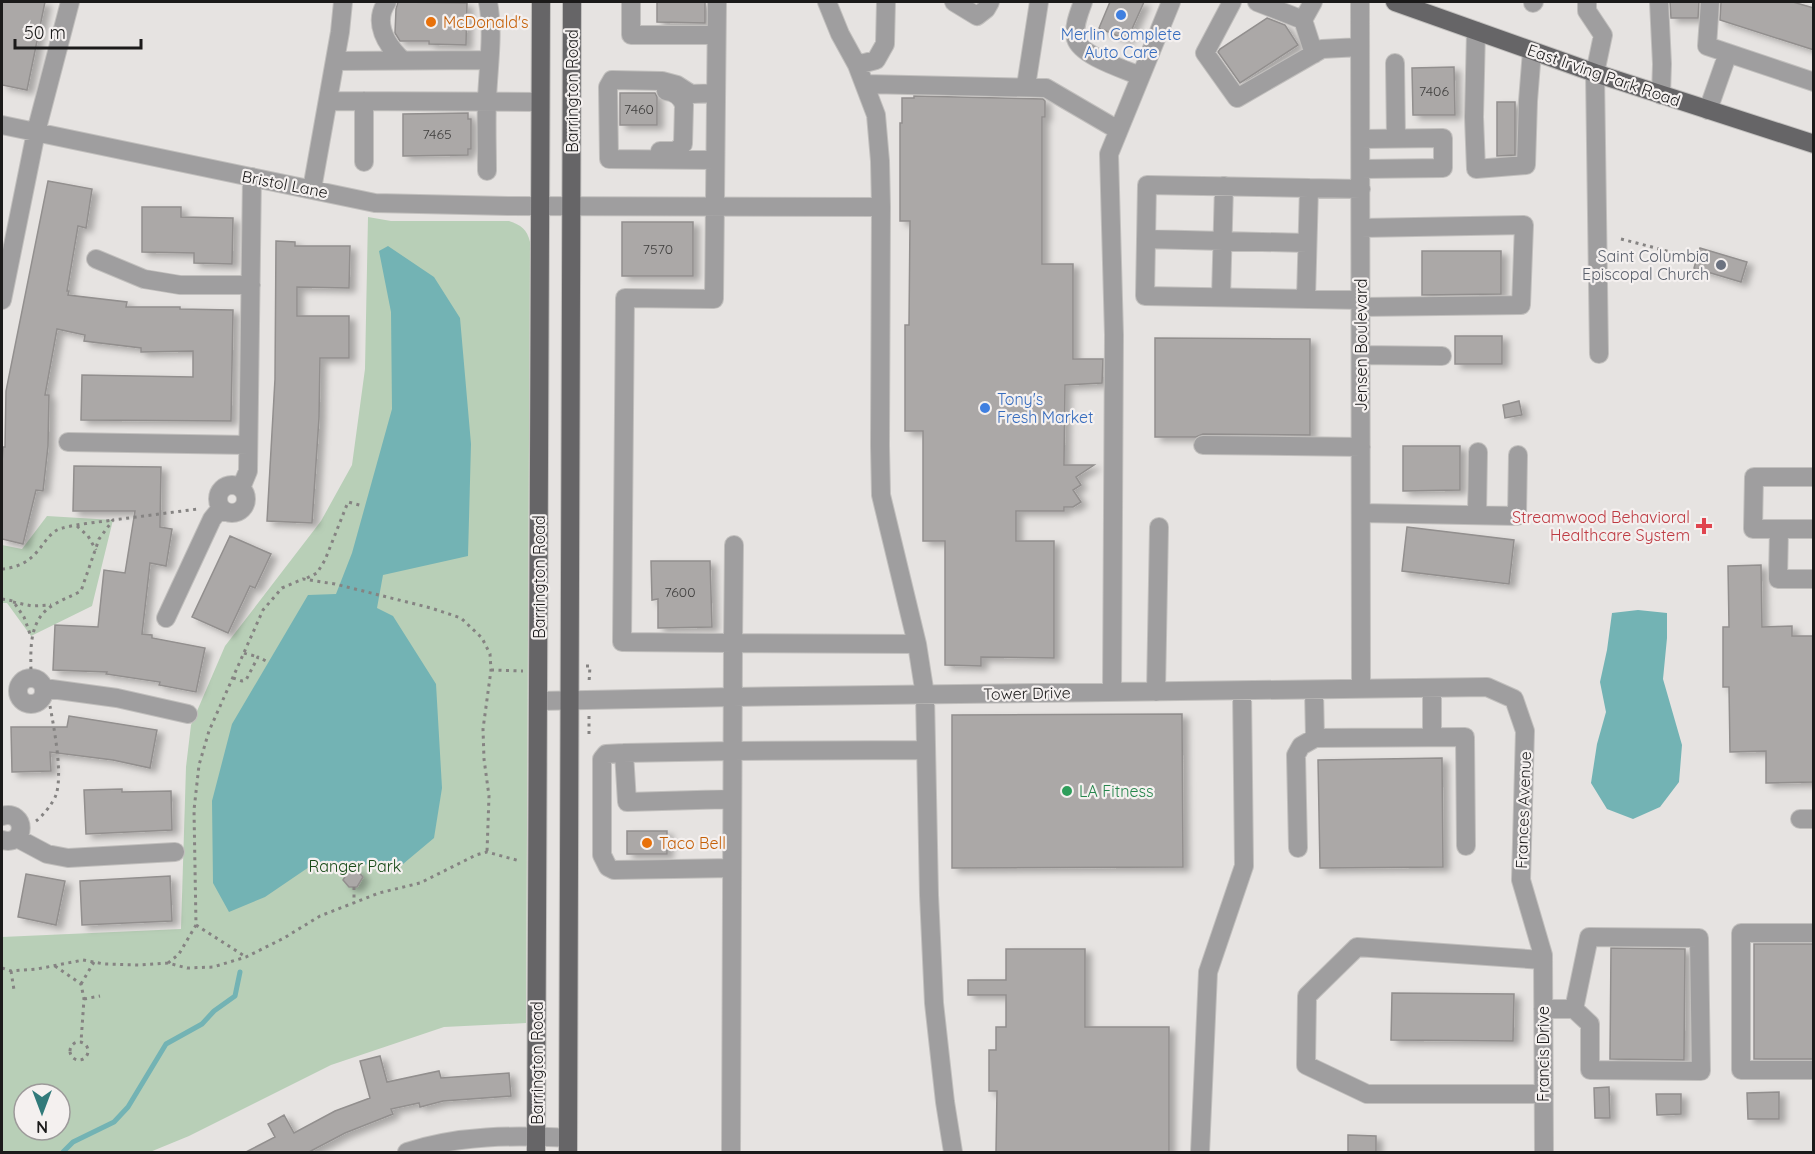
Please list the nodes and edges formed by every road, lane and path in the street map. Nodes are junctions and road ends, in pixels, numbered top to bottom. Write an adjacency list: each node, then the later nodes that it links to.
1 (70, 2): 52 (street)
2 (343, 2): 33 (street)
3 (387, 2): 31 (street)
4 (488, 2): 32 (street)
5 (541, 2): 48 (main road, Barrington Road)
6 (572, 2): 68 (main road, Barrington Road)
7 (631, 2): 26 (street)
8 (717, 2): 26 (street)
9 (827, 2): 35 (street)
10 (886, 2): 35 (street)
11 (954, 2): 12 (street)
12 (990, 2)
13 (1040, 2): 40 (street)
14 (1083, 2): 37 (street)
15 (1171, 2): 37 (street)
16 (1232, 2): 30 (street)
17 (1257, 2): 24 (street)
18 (1313, 2): 24 (street)
19 (1360, 2): 27 (street, Jensen Boulevard)
20 (1395, 2): 25 (main road, East Irving Park Road)
21 (1587, 2): 36 (street)
22 (1659, 2): 44 (street)
23 (1710, 2): 29 (street)
24 (1303, 20): 30 (street)
25 (1476, 31): 28 (main road, East Irving Park Road); 28 (street)
26 (716, 35): 42 (street)
27 (1360, 47): 30 (street); 54 (street, Jensen Boulevard)
28 (1532, 51): 36 (main road, East Irving Park Road)
29 (1728, 53): 38 (street); 49 (street)
30 (1314, 54)
31 (402, 60): 32 (street); 33 (street)
32 (489, 60): 45 (street)
33 (335, 61): 46 (street)
34 (1395, 63): 53 (street)
35 (857, 65): 39 (street)
36 (1595, 73): 44 (main road, East Irving Park Road); 84 (street)
37 (1140, 76): 51 (street)
38 (1814, 82)
39 (865, 84): 40 (street); 70 (street)
40 (1026, 86): 51 (street)
41 (608, 89): 43 (street); 56 (street); 56 (street)
42 (716, 93): 43 (street); 58 (street)
43 (691, 94): 57 (street)
44 (1661, 95): 49 (main road, East Irving Park Road)
45 (487, 100): 47 (street); 48 (street); 61 (street)
46 (328, 101): 47 (street); 65 (street)
47 (364, 101): 59 (street)
48 (540, 102): 67 (main road, Barrington Road)
49 (1708, 110): 55 (main road, East Irving Park Road)
50 (2, 125): 52 (street, Bristol Lane)
51 (1118, 130): 126 (street)
52 (36, 132): 62 (street, Bristol Lane); 74 (street)
53 (1396, 138): 54 (street); 60 (street)
54 (1360, 139): 60 (street, Jensen Boulevard)
55 (1814, 144)
56 (642, 159): 57 (street)
57 (691, 160): 58 (street)
58 (716, 160): 69 (street)
59 (364, 162)
60 (1360, 169): 66 (street, Jensen Boulevard)
61 (487, 171)
62 (252, 177): 65 (street, Bristol Lane); 79 (street)
63 (1224, 186): 64 (street); 73 (street); 75 (street)
64 (1309, 188): 66 (street); 76 (street)
65 (312, 189): 67 (street, Bristol Lane)
66 (1360, 189): 71 (street, Jensen Boulevard)
67 (541, 206): 68 (street, Bristol Lane); 132 (main road, Barrington Road)
68 (572, 206): 69 (street, Bristol Lane); 131 (main road, Barrington Road)
69 (715, 206): 70 (street, Bristol Lane); 113 (street)
70 (881, 207): 114 (street)
71 (1361, 228): 83 (street, Jensen Boulevard); 83 (street)
72 (1621, 238): 78 (path)
73 (1146, 239): 75 (street); 80 (street)
74 (7, 241): 82 (street)
75 (1222, 241): 76 (street); 80 (street)
76 (1307, 243): 81 (street)
77 (96, 258): 79 (street)
78 (1694, 258)
79 (251, 285): 88 (street)
80 (1221, 297): 81 (street)
81 (1306, 299): 83 (street)
82 (2, 300)
83 (1361, 303): 85 (street, Jensen Boulevard)
84 (1599, 354)
85 (1361, 356): 86 (street); 90 (street, Jensen Boulevard)
86 (1442, 356)
87 (68, 442): 88 (street)
88 (248, 444): 95 (street)
89 (1203, 445): 90 (street)
90 (1361, 447): 96 (street, Jensen Boulevard)
91 (1478, 452): 97 (street)
92 (1518, 455): 97 (street)
93 (1814, 477): 101 (street)
94 (363, 506): 106 (path)
95 (213, 508): 98 (path); 111 (street)
96 (1361, 513): 97 (street); 123 (street, Jensen Boulevard)
97 (1477, 515)
98 (112, 520): 99 (path); 104 (path)
99 (77, 526): 104 (path); 105 (path)
100 (1159, 527): 127 (street)
101 (1779, 529): 102 (street); 107 (street)
102 (1814, 529)
103 (734, 544): 113 (street)
104 (96, 550): 110 (path)
105 (2, 569)
106 (305, 579): 115 (path); 118 (path)
107 (1814, 579)
108 (2, 598): 109 (path)
109 (13, 601): 110 (path); 112 (path)
110 (53, 604): 112 (path)
111 (166, 618)
112 (31, 636): 121 (path)
113 (733, 643): 114 (street); 129 (street)
114 (917, 644): 128 (street)
115 (244, 653): 116 (path); 120 (path)
116 (258, 657): 117 (path); 120 (path)
117 (266, 661)
118 (491, 670): 119 (path); 145 (path)
119 (526, 671)
120 (234, 678): 150 (path)
121 (28, 686): 133 (street); 141 (path)
122 (1432, 688): 123 (street, Tower Drive); 130 (street, Tower Drive); 134 (street)
123 (1361, 689): 124 (street, Tower Drive)
124 (1314, 690): 125 (street, Tower Drive); 135 (street)
125 (1242, 691): 127 (street, Tower Drive); 173 (street)
126 (1112, 692): 127 (street, Tower Drive); 128 (street, Tower Drive)
127 (1156, 692)
128 (925, 695): 129 (street, Tower Drive); 137 (street)
129 (733, 697): 131 (street, Tower Drive); 136 (street)
130 (1514, 699): 153 (street, Frances Avenue)
131 (569, 700): 132 (street, Tower Drive); 169 (main road, Barrington Road)
132 (538, 701): 168 (main road, Barrington Road)
133 (188, 714)
134 (1432, 736): 135 (street); 142 (street)
135 (1316, 738): 143 (street)
136 (732, 750): 137 (street); 138 (street); 139 (street)
137 (926, 750): 172 (street)
138 (624, 753): 139 (street); 147 (street)
139 (732, 799): 147 (street)
140 (2, 816): 141 (street)
141 (13, 836): 144 (street)
142 (1466, 846)
143 (1298, 848)
144 (175, 852)
145 (488, 852): 146 (path); 149 (path)
146 (523, 861)
147 (732, 868): 171 (street)
148 (354, 887): 149 (path)
149 (354, 903): 152 (path)
150 (196, 925): 152 (path); 155 (path)
151 (1814, 933): 166 (street)
152 (246, 957): 155 (path)
153 (1543, 957): 163 (street, Francis Drive); 167 (street)
154 (94, 962): 155 (path); 156 (path); 159 (path)
155 (168, 963)
156 (55, 966): 158 (path); 159 (path)
157 (2, 968): 158 (path)
158 (11, 971): 160 (path)
159 (81, 984): 162 (path)
160 (14, 990)
161 (100, 996): 162 (path)
162 (84, 999): 165 (path)
163 (1543, 1009): 164 (street); 167 (street, Francis Drive)
164 (1574, 1009): 164 (street)
165 (81, 1042): 165 (path)
166 (1814, 1070)
167 (1544, 1094): 174 (street, Francis Drive)
168 (537, 1144): 169 (street); 170 (street)
169 (568, 1145)
170 (407, 1152)
171 (730, 1152)
172 (954, 1152)
173 (1200, 1152)
174 (1544, 1152)

